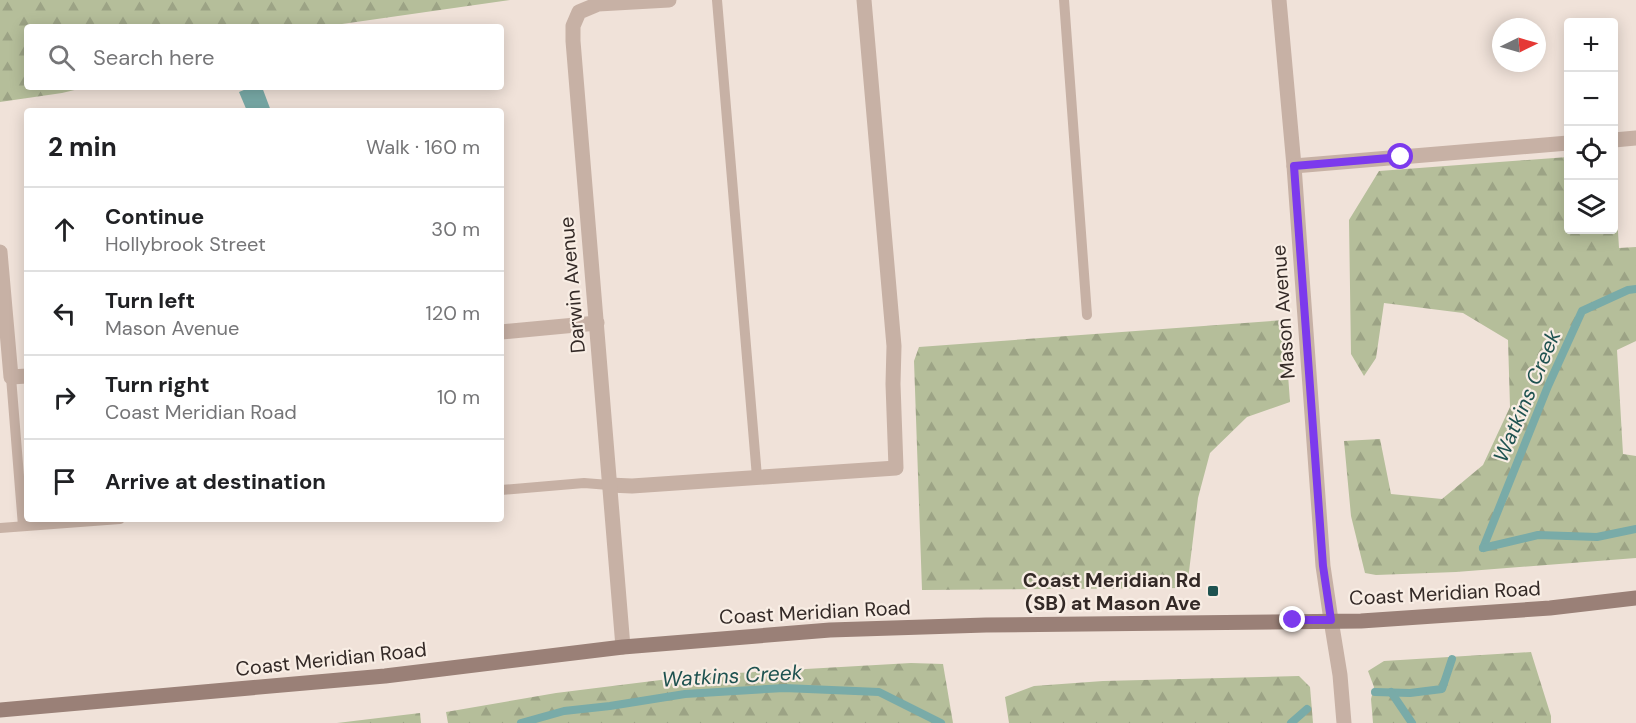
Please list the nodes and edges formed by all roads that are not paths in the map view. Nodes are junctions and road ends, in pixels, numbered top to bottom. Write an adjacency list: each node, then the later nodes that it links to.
1 (669, 0): 12 (street, Darwin Avenue)
2 (717, 0): 16 (lane)
3 (864, 0): 16 (street)
4 (1064, 0): 11 (lane)
5 (1279, 0): 9 (street, Mason Avenue)
6 (1636, 138): 7 (street)
7 (1618, 140)
8 (1564, 143): 9 (street)
9 (1294, 166): 23 (street, Mason Avenue)
10 (0, 252): 15 (street)
11 (1087, 315)
12 (597, 323): 13 (street); 17 (street, Darwin Avenue)
13 (504, 332)
14 (24, 376): 15 (street)
15 (10, 377): 20 (lane)
16 (757, 477): 17 (street)
17 (609, 485): 18 (lane); 24 (street, Darwin Avenue)
18 (504, 490)
19 (78, 522): 20 (lane)
20 (23, 526): 21 (lane)
21 (0, 528)
22 (1636, 598): 23 (main road, Coast Meridian Road)
23 (1331, 620): 24 (main road, Coast Meridian Road); 26 (street, Mason Avenue)
24 (623, 647): 25 (main road, Coast Meridian Road)
25 (0, 710)
26 (1344, 723)

